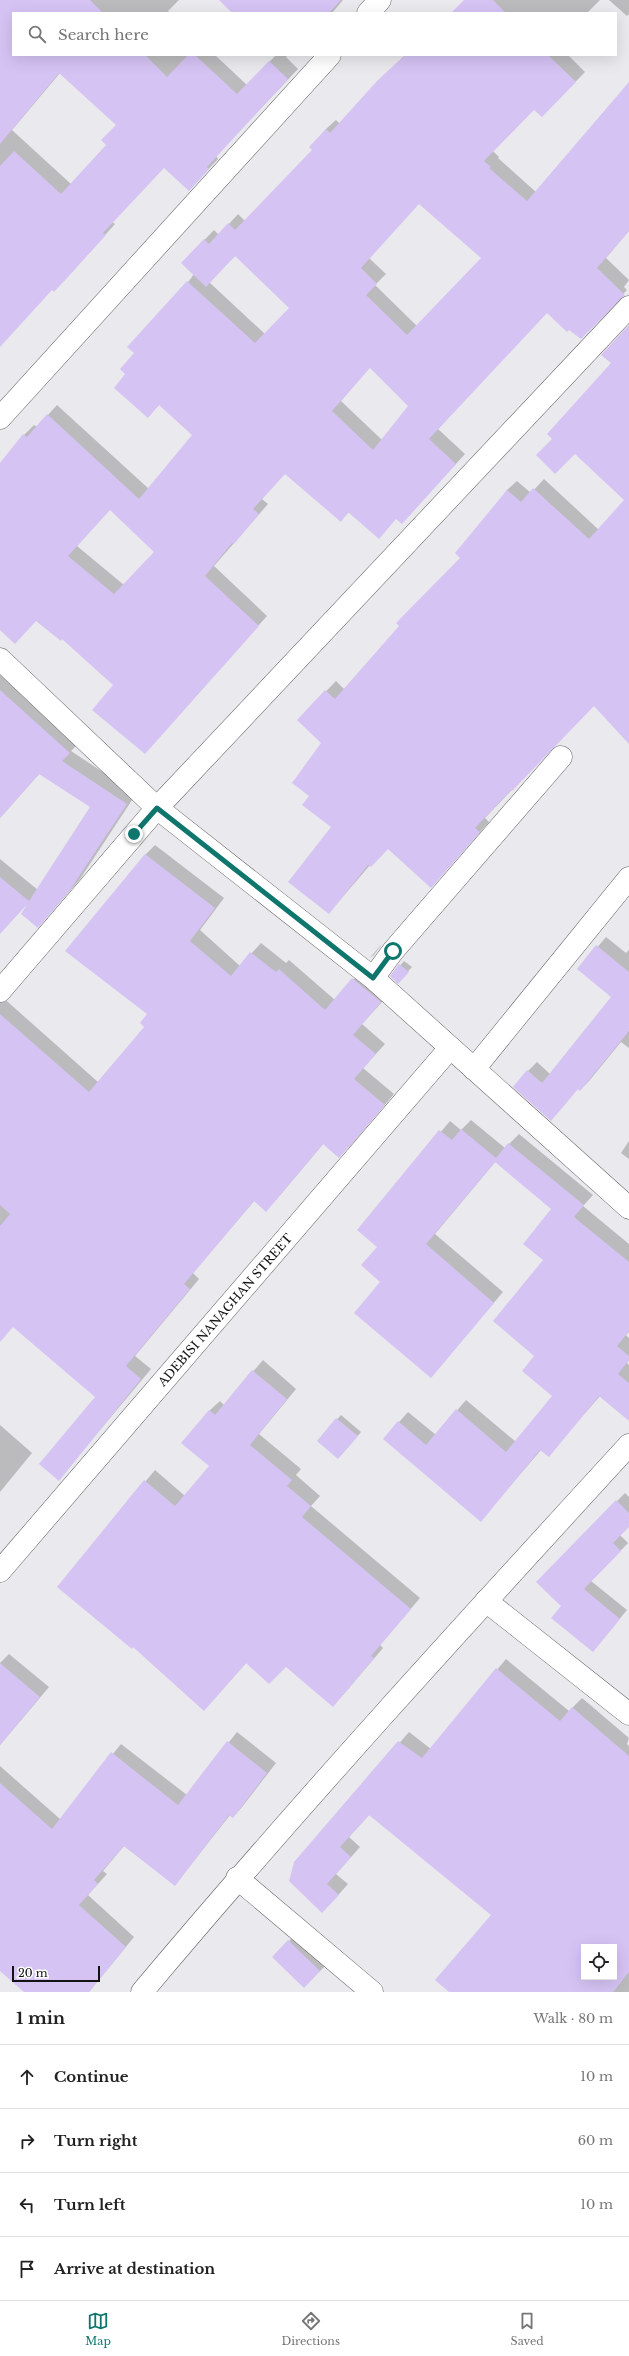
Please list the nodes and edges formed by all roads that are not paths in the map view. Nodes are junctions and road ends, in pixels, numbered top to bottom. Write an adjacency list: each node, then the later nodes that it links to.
1 (380, 0): 2 (street)
2 (369, 12)
3 (329, 56): 5 (street)
4 (629, 307): 8 (street)
5 (0, 418)
6 (0, 659): 8 (street)
7 (561, 757): 10 (street)
8 (157, 808): 10 (street); 11 (street)
9 (629, 878): 13 (street)
10 (373, 978): 12 (street)
11 (0, 991)
12 (450, 1048): 13 (street); 16 (street, ADEBISI NANAGHAN STREET)
13 (474, 1069): 14 (street)
14 (629, 1208)
15 (629, 1446): 17 (street)
16 (0, 1571)
17 (486, 1601): 18 (street); 19 (street)
18 (629, 1714)
19 (237, 1878): 20 (street); 21 (street)
20 (142, 1992)
21 (372, 1992)

